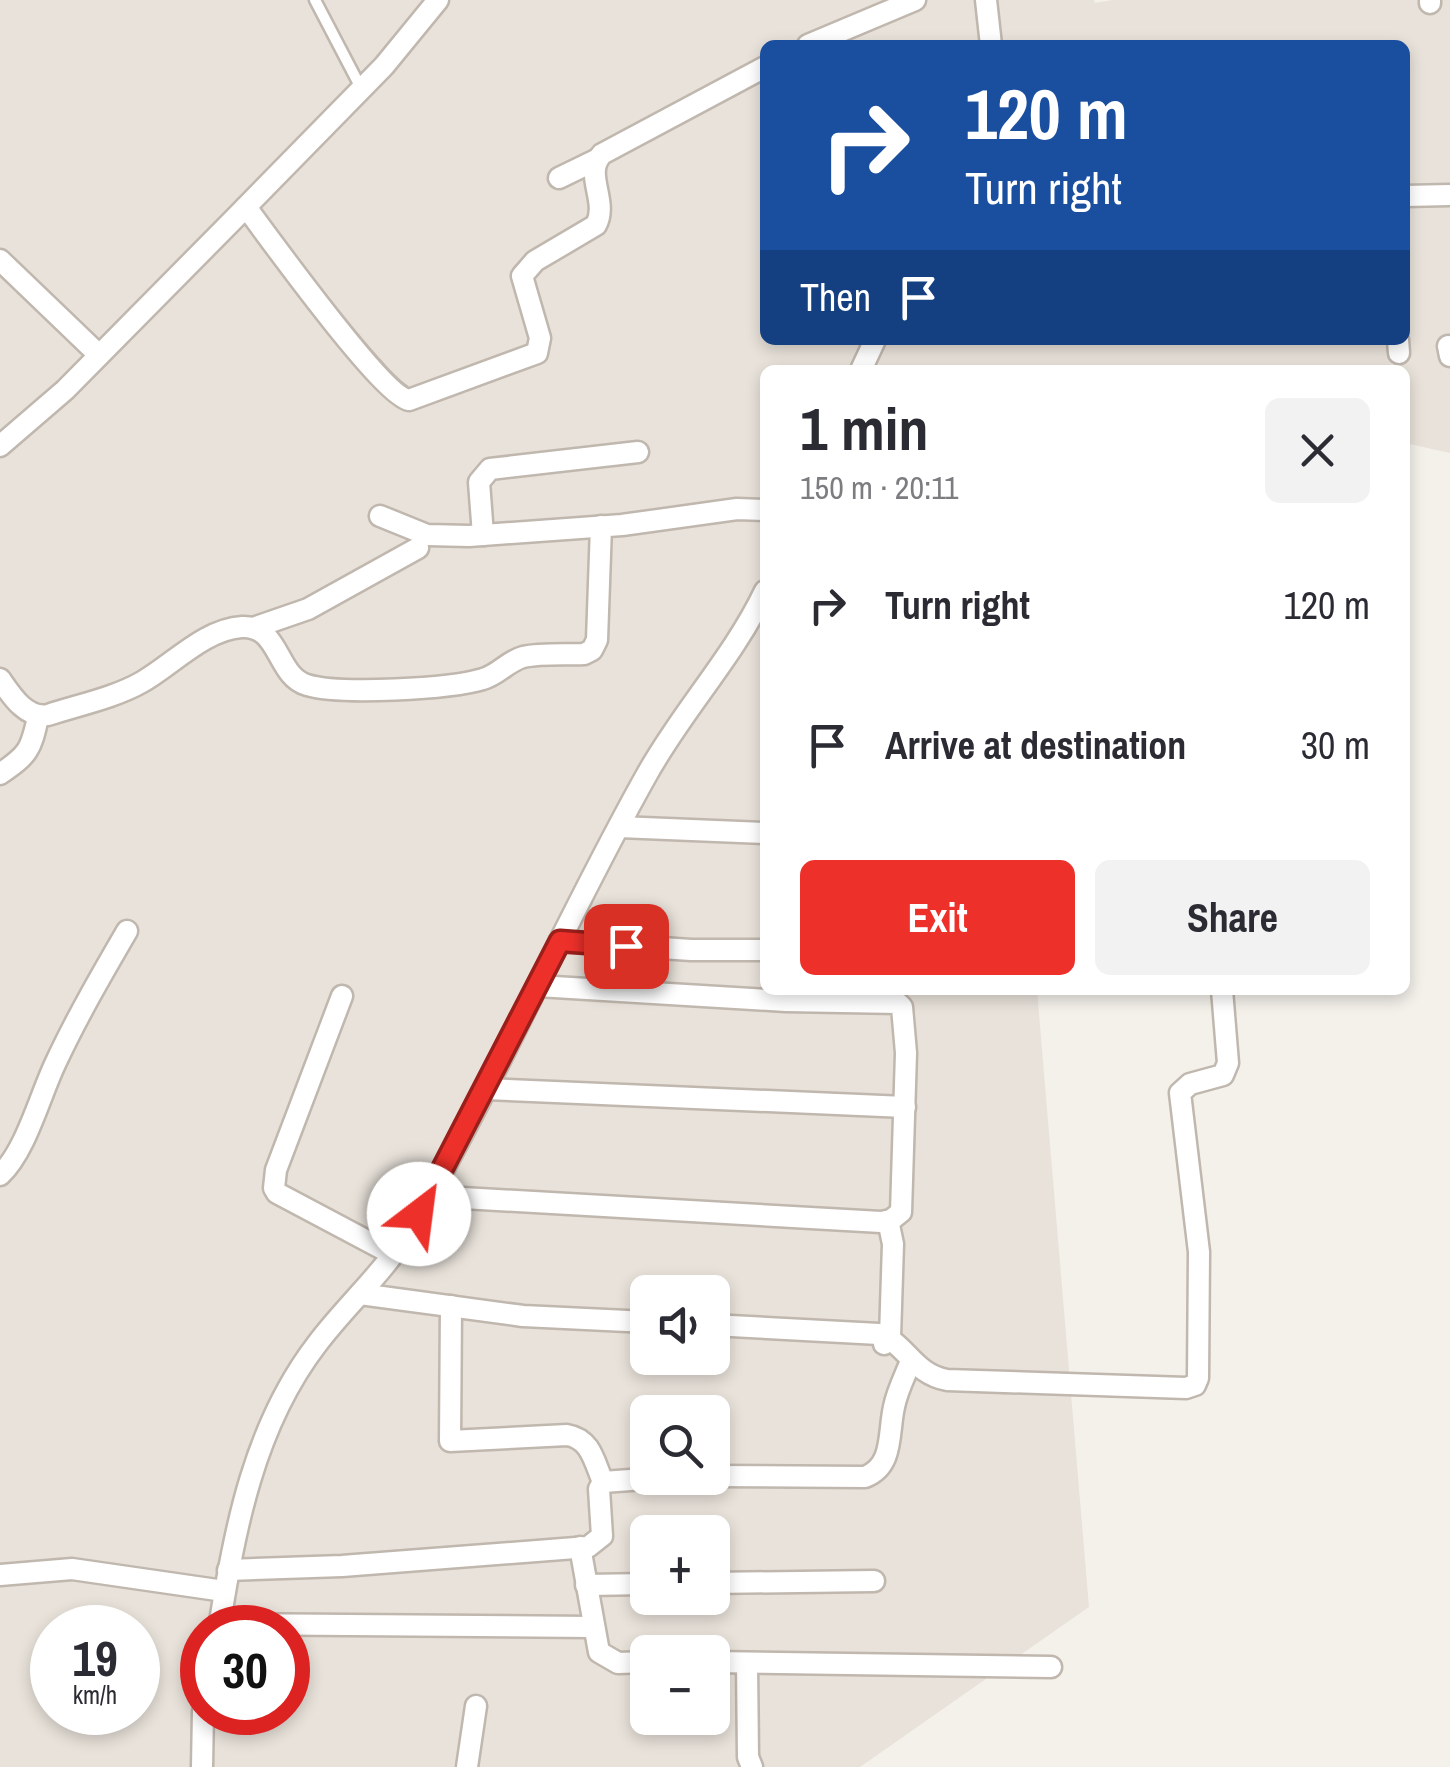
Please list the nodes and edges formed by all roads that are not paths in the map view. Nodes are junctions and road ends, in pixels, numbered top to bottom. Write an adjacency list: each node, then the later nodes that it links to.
1 (315, 0): 8 (lane)
2 (438, 0): 8 (street)
3 (915, 0): 5 (street)
4 (986, 0): 6 (street)
5 (820, 40)
6 (990, 40)
7 (760, 70): 9 (street)
8 (361, 89): 13 (street)
9 (596, 160): 10 (street); 13 (street)
10 (559, 178)
11 (1450, 195): 12 (street)
12 (1410, 196)
13 (246, 207): 15 (street)
14 (0, 260): 15 (street)
15 (99, 355): 16 (street)
16 (0, 446)
17 (638, 452): 21 (street)
18 (760, 510): 20 (street)
19 (380, 516): 21 (street)
20 (601, 526): 21 (street); 24 (street)
21 (483, 535)
22 (418, 548): 24 (street)
23 (760, 600): 28 (street)
24 (253, 628): 26 (street)
25 (0, 679): 26 (street)
26 (38, 717): 27 (street)
27 (0, 774)
28 (619, 827): 29 (street); 31 (street)
29 (760, 833)
30 (127, 931): 38 (street)
31 (560, 941): 32 (street); 33 (street)
32 (760, 950)
33 (538, 986): 36 (street); 37 (street)
34 (1222, 995): 47 (street)
35 (342, 996): 41 (street)
36 (486, 1089): 37 (street); 39 (street)
37 (905, 1107): 40 (street)
38 (0, 1174)
39 (429, 1196): 40 (street); 41 (street)
40 (891, 1220): 46 (street)
41 (392, 1254): 42 (street)
42 (360, 1294): 43 (street); 53 (street)
43 (450, 1306): 44 (street); 50 (street)
44 (630, 1321)
45 (730, 1326): 46 (street)
46 (887, 1340): 47 (street)
47 (911, 1361): 48 (street)
48 (730, 1476)
49 (630, 1480): 50 (street)
50 (603, 1482): 51 (street)
51 (580, 1547): 53 (street); 57 (street)
52 (0, 1575): 53 (street)
53 (226, 1580): 58 (street)
54 (874, 1581): 55 (street)
55 (730, 1583)
56 (630, 1584): 57 (street)
57 (586, 1585): 60 (street)
58 (222, 1605)
59 (310, 1626): 60 (street)
60 (592, 1627): 63 (street)
61 (730, 1662): 62 (street)
62 (746, 1662): 64 (street); 69 (street)
63 (630, 1663)
64 (1051, 1667)
65 (476, 1706): 68 (street)
66 (203, 1735): 67 (street)
67 (202, 1767)
68 (468, 1767)
69 (752, 1767)

